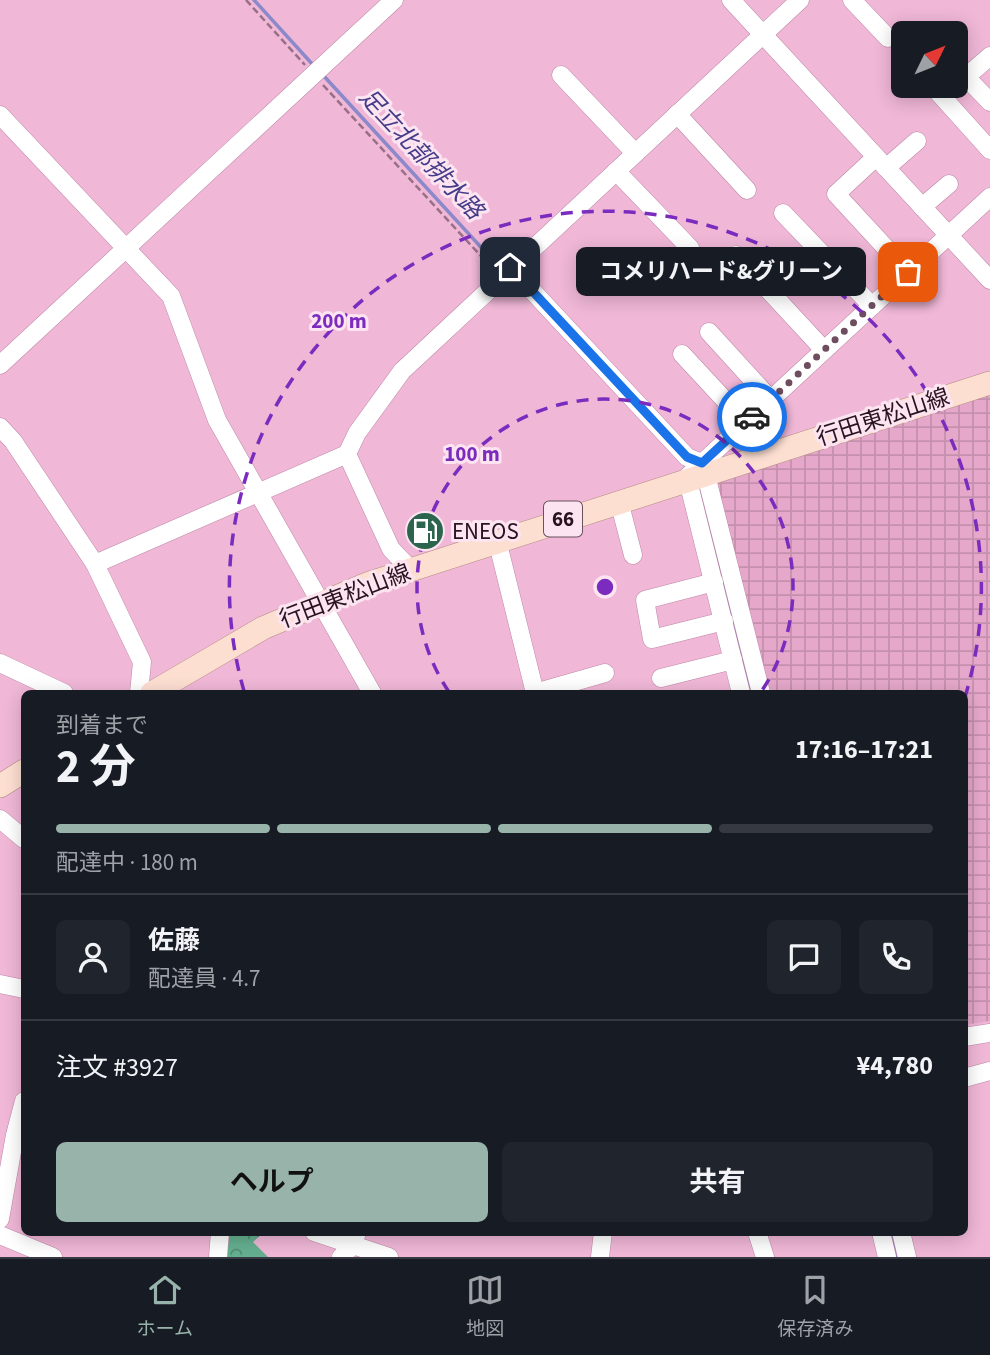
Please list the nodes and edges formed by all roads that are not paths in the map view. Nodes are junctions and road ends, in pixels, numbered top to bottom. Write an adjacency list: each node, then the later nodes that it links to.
1 (394, 0): 26 (street)
2 (731, 0): 5 (street)
3 (800, 0): 5 (street)
4 (852, 0): 6 (street)
5 (763, 34): 11 (street); 16 (street)
6 (888, 38)
7 (990, 56): 10 (street)
8 (561, 75): 15 (street)
9 (943, 98): 14 (street)
10 (990, 102)
11 (677, 114): 15 (street); 19 (street)
12 (0, 115): 26 (street)
13 (917, 141): 16 (street)
14 (990, 150)
15 (635, 153): 17 (street)
16 (881, 162): 21 (street); 28 (street)
17 (616, 171): 25 (street); 29 (street)
18 (949, 184): 21 (street)
19 (747, 190)
20 (984, 202): 23 (street); 24 (street)
21 (922, 207): 24 (street)
22 (783, 213): 31 (street)
23 (990, 222)
24 (948, 235): 28 (street); 30 (street)
25 (690, 248)
26 (127, 251): 35 (street); 43 (street)
27 (736, 255): 33 (street)
28 (908, 272): 31 (street)
29 (505, 273): 40 (street); 42 (street)
30 (990, 280)
31 (872, 306): 33 (street)
32 (709, 332): 37 (street)
33 (824, 350): 37 (street)
34 (682, 354): 38 (street)
35 (0, 365)
36 (990, 383): 41 (main road, 行田東松山線 / 66)
37 (771, 400): 38 (street)
38 (746, 423): 41 (street); 42 (street)
39 (0, 427): 47 (street)
40 (347, 454): 43 (street); 48 (street)
41 (755, 458): 42 (main road, 行田東松山線 / 66)
42 (699, 473): 44 (main road, 行田東松山線 / 66); 49 (street); 63 (street)
43 (259, 491): 47 (street); 50 (street)
44 (620, 501): 45 (main road, 行田東松山線 / 66); 46 (street)
45 (497, 540): 48 (main road, 行田東松山線 / 66); 60 (street)
46 (634, 555)
47 (95, 564): 57 (street)
48 (410, 569): 50 (main road, 行田東松山線 / 66)
49 (714, 582): 51 (street); 51 (street)
50 (320, 602): 58 (main road, 行田東松山線 / 66); 59 (street)
51 (723, 621): 52 (street)
52 (733, 660): 55 (street); 62 (street)
53 (0, 663): 56 (street)
54 (605, 673): 61 (street)
55 (661, 678)
56 (58, 690)
57 (139, 690)
58 (157, 690)
59 (370, 690)
60 (534, 690)
61 (546, 690)
62 (740, 690)
63 (760, 690)
64 (21, 773): 65 (main road)
65 (0, 786)
66 (0, 819): 67 (street)
67 (21, 836)
68 (0, 984): 69 (street)
69 (21, 988)
70 (990, 1033): 71 (street)
71 (968, 1036)
72 (990, 1071): 73 (street)
73 (968, 1078)
74 (21, 1110): 75 (street)
75 (13, 1134): 76 (street)
76 (1, 1210)
77 (0, 1235): 85 (street)
78 (220, 1236): 86 (street)
79 (324, 1236): 84 (street)
80 (603, 1236): 88 (street)
81 (758, 1236): 89 (street)
82 (882, 1236): 90 (street)
83 (902, 1236): 91 (street)
84 (353, 1248): 87 (street)
85 (52, 1257)
86 (218, 1257)
87 (389, 1257)
88 (600, 1257)
89 (765, 1257)
90 (887, 1257)
91 (907, 1257)

